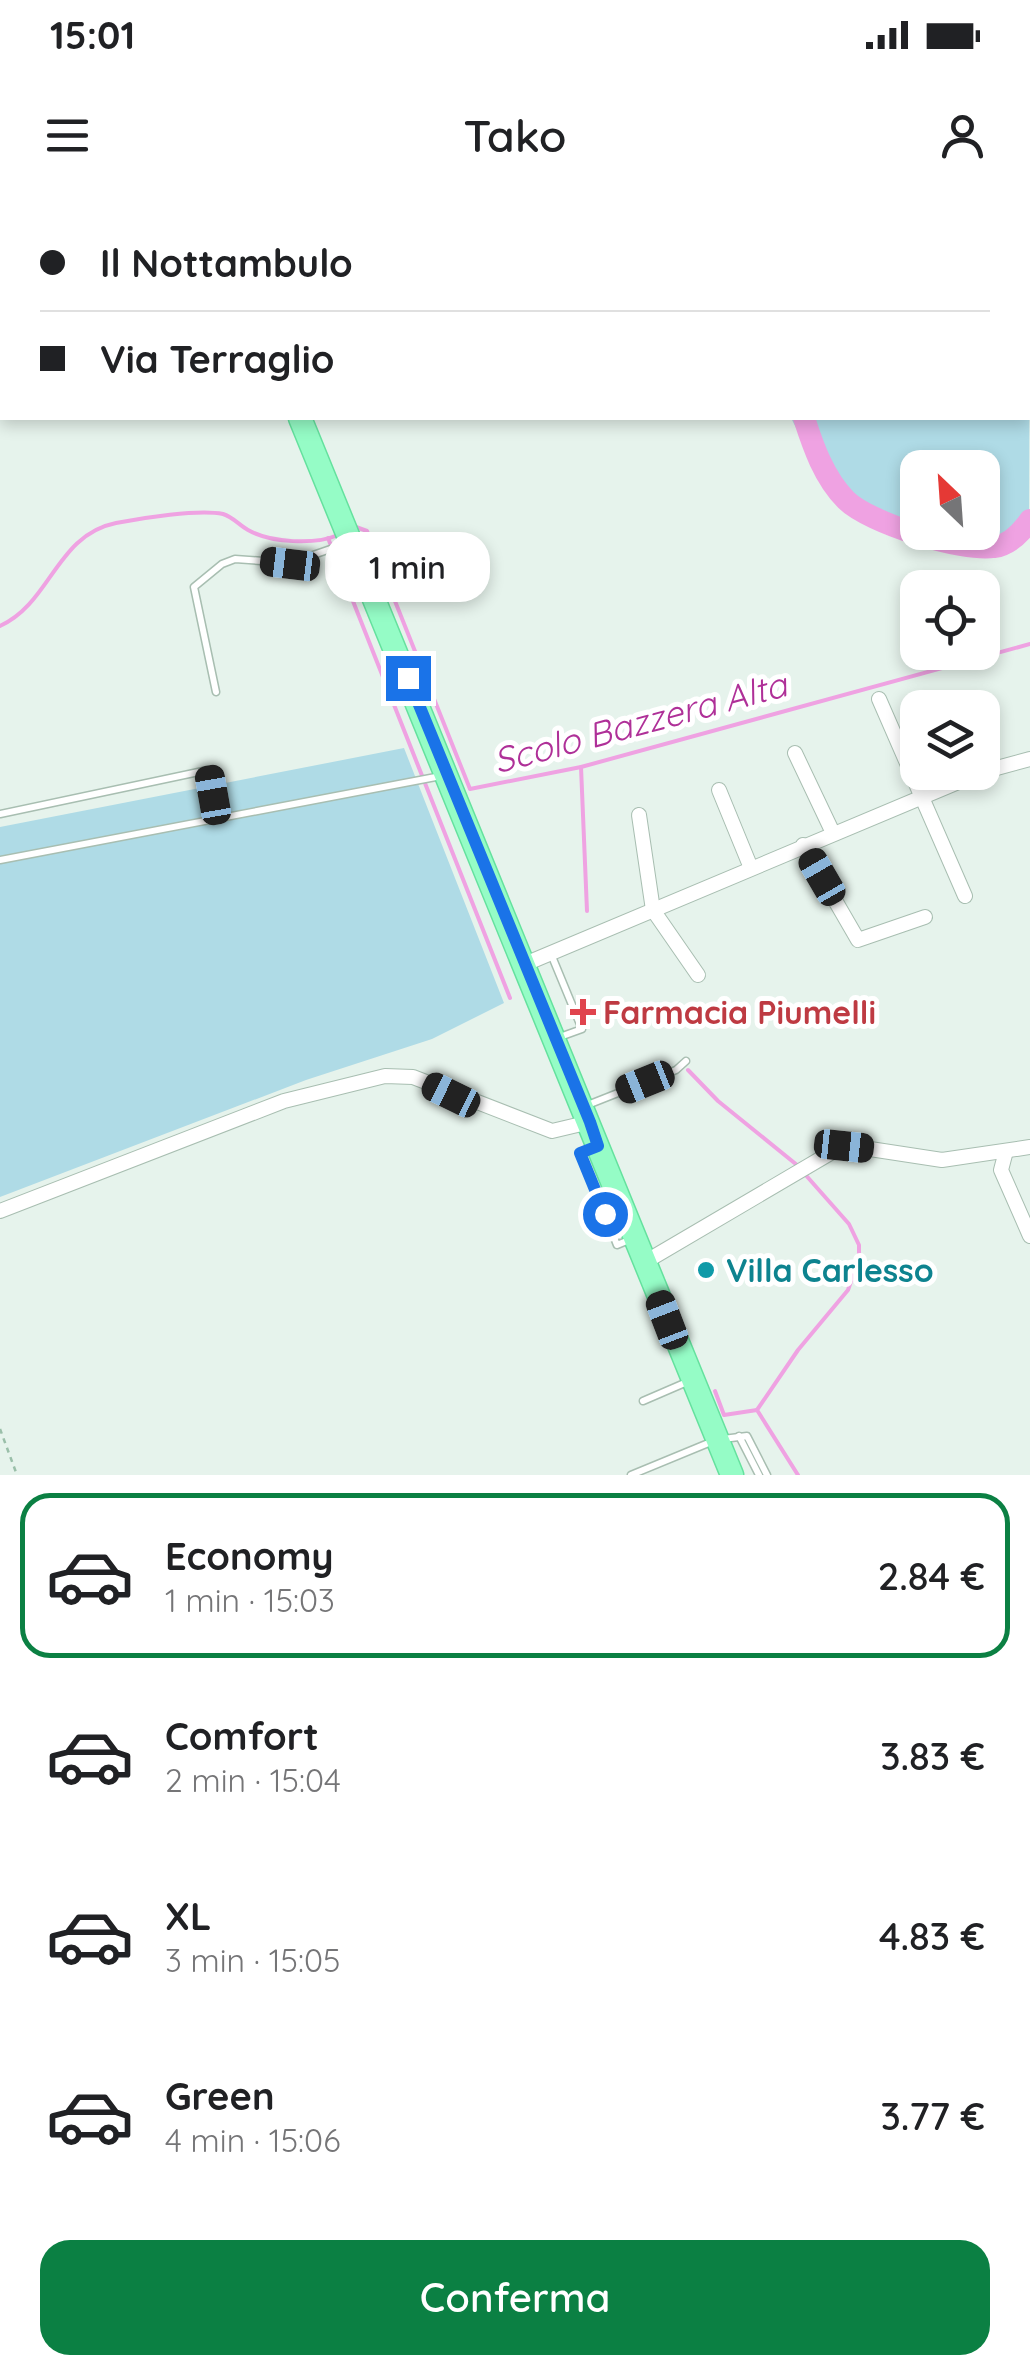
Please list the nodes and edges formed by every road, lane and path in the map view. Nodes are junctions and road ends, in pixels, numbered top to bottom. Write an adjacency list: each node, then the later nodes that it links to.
1 (301, 420): 2 (main road)
2 (345, 537): 3 (lane); 8 (main road)
3 (216, 692)
4 (879, 699): 11 (street)
5 (795, 753): 15 (street)
6 (1030, 759): 7 (street)
7 (1000, 767)
8 (440, 776): 14 (lane); 23 (main road)
9 (718, 790): 18 (street)
10 (939, 790): 11 (street)
11 (922, 797): 15 (street); 19 (street)
12 (0, 814): 14 (lane)
13 (638, 815): 20 (street)
14 (217, 820): 17 (lane)
15 (833, 833): 16 (street)
16 (803, 845): 18 (street); 21 (street)
17 (0, 860)
18 (752, 868): 20 (street)
19 (965, 896)
20 (653, 910): 22 (street); 24 (street)
21 (925, 917)
22 (551, 953): 23 (street); 25 (lane)
23 (526, 964): 25 (main road)
24 (698, 975)
25 (556, 1039): 27 (main road)
26 (686, 1061): 27 (lane)
27 (587, 1114): 30 (street); 32 (main road)
28 (1030, 1147): 29 (street)
29 (1006, 1151): 31 (street); 32 (street)
30 (0, 1212)
31 (1030, 1236)
32 (645, 1262): 33 (main road)
33 (692, 1380): 34 (lane); 36 (main road)
34 (643, 1401)
35 (0, 1429): 37 (path)
36 (728, 1437): 38 (lane); 39 (main road); 40 (lane); 41 (lane)
37 (17, 1475)
38 (631, 1475)
39 (732, 1475)
40 (759, 1475)
41 (767, 1475)

